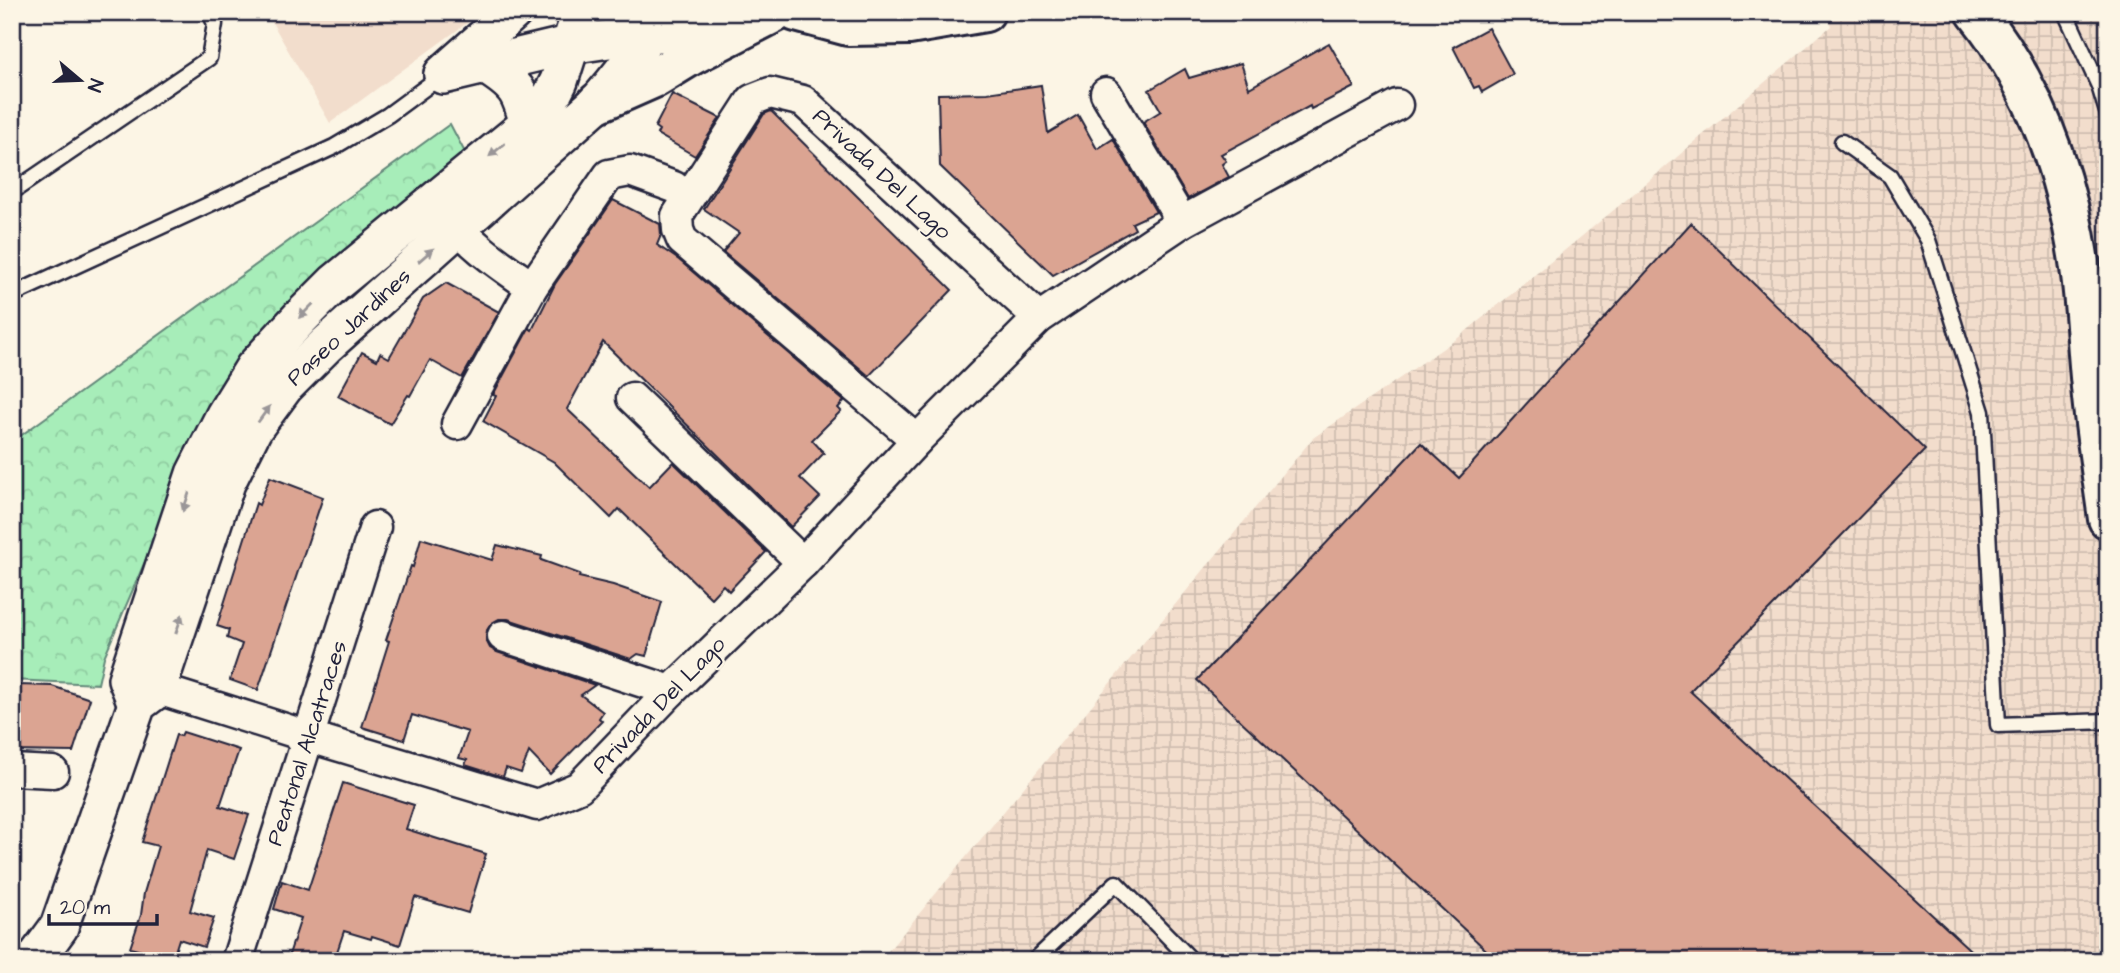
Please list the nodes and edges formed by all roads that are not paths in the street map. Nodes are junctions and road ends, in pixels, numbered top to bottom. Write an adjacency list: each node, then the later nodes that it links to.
1 (210, 12): 20 (lane)
2 (513, 12): 12 (street)
3 (776, 12): 10 (main road)
4 (796, 12): 5 (main road)
5 (985, 12)
6 (1976, 12): 29 (main road)
7 (2065, 12): 16 (lane)
8 (577, 21): 9 (street); 11 (street); 17 (street, Paseo Jardines)
9 (653, 23): 10 (street); 14 (street, Paseo Jardines)
10 (734, 33): 14 (main road)
11 (487, 66): 12 (street); 17 (street)
12 (443, 75): 24 (lane)
13 (1106, 93): 22 (street)
14 (597, 103): 21 (street, Paseo Jardines)
15 (1397, 105): 22 (street, Privada Del Lago)
16 (2108, 115)
17 (529, 124): 21 (street, Paseo Jardines, one-way to 21)
18 (1842, 142): 35 (lane)
19 (674, 187): 23 (street)
20 (12, 192)
21 (447, 214): 23 (street); 33 (street, Paseo Jardines)
22 (1182, 222): 25 (street, Privada Del Lago)
23 (532, 287): 27 (street)
24 (12, 295)
25 (1039, 318): 28 (street, Privada Del Lago); 28 (street, Privada Del Lago)
26 (632, 398): 31 (street)
27 (457, 424)
28 (917, 440): 31 (street, Privada Del Lago)
29 (2108, 519)
30 (375, 527): 36 (street, Peatonal Alcatraces)
31 (803, 562): 34 (street, Privada Del Lago)
32 (503, 636): 34 (street)
33 (140, 691): 36 (street); 40 (street, Paseo Jardines)
34 (671, 691): 36 (street, Privada Del Lago)
35 (2108, 721)
36 (310, 737): 39 (street, Peatonal Alcatraces)
37 (12, 770): 38 (street)
38 (53, 772)
39 (238, 958)
40 (34, 961)
41 (1034, 961): 42 (lane)
42 (1192, 961)

